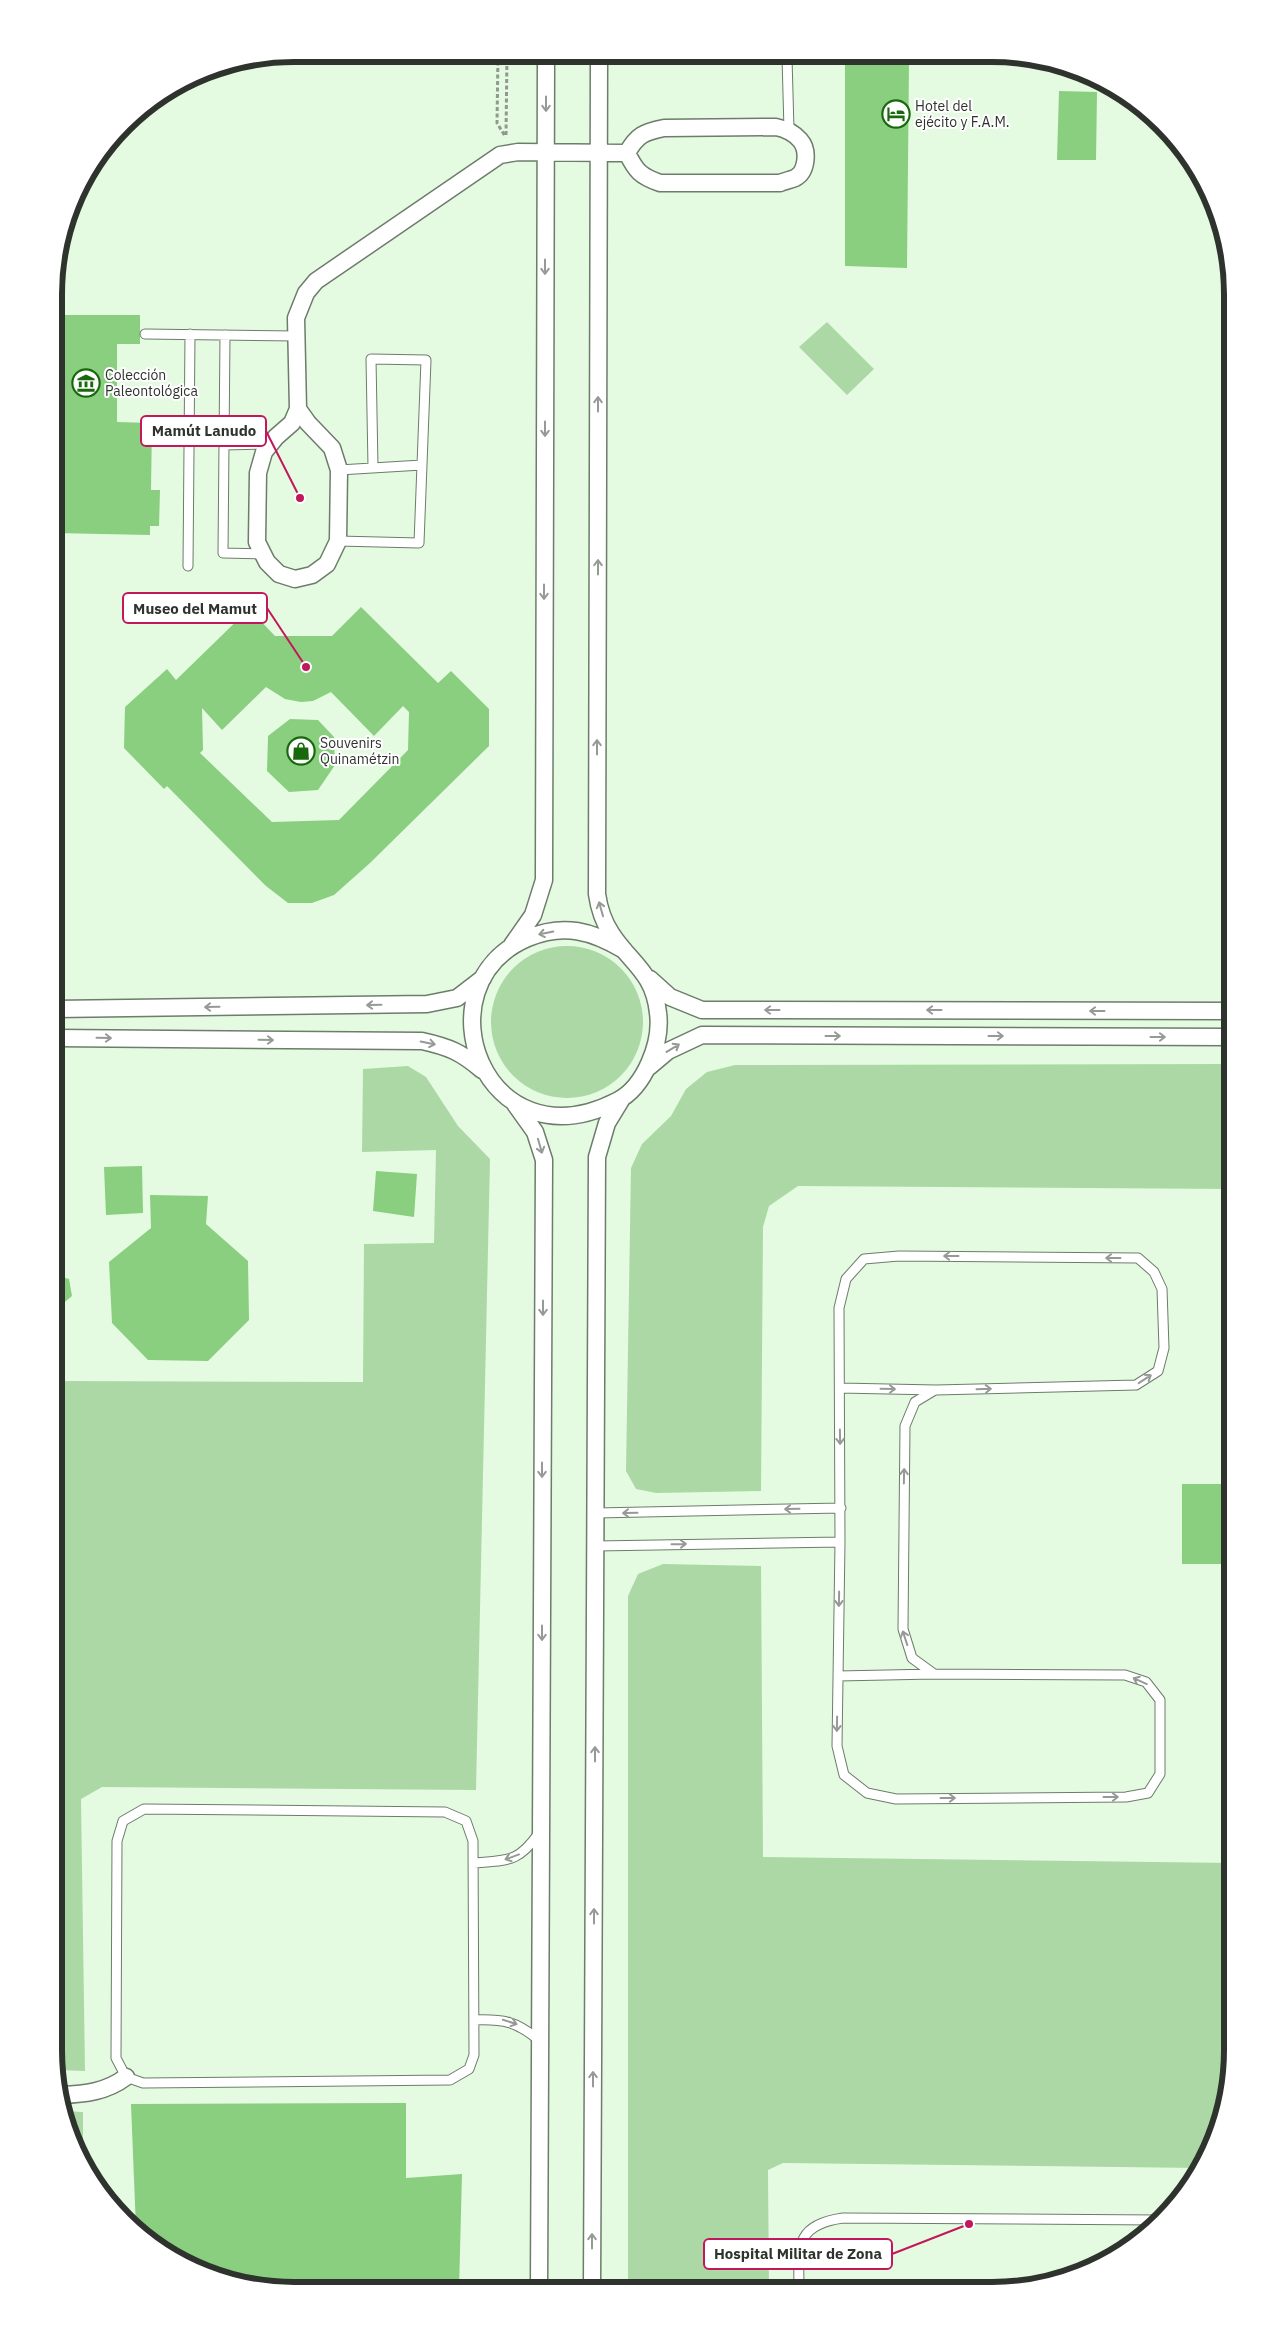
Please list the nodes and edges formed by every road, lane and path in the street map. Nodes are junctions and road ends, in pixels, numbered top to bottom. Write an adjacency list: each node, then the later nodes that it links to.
1 (498, 62): 2 (path)
2 (508, 62)
3 (546, 62): 7 (street, one-way to 7)
4 (599, 62): 8 (street)
5 (787, 62): 6 (lane)
6 (789, 130): 9 (street); 9 (street)
7 (546, 152): 8 (street); 13 (street); 24 (street, one-way to 24)
8 (599, 152): 9 (street); 23 (street, one-way to 8)
9 (626, 153)
10 (145, 334): 11 (lane)
11 (190, 334): 12 (lane); 22 (lane)
12 (225, 335): 13 (lane); 16 (lane)
13 (296, 336): 14 (street)
14 (298, 409): 15 (street); 19 (street)
15 (270, 444): 16 (lane); 21 (street)
16 (224, 445): 21 (lane)
17 (422, 465): 18 (lane); 18 (lane); 20 (lane)
18 (373, 467): 19 (lane)
19 (339, 470): 20 (street)
20 (338, 541): 21 (street)
21 (263, 554)
22 (188, 566)
23 (624, 950): 24 (street, one-way to 24); 25 (street)
24 (500, 956): 26 (street)
25 (641, 968): 28 (street, one-way to 25); 32 (street)
26 (484, 976): 27 (street, one-way to 27); 31 (street)
27 (62, 1009)
28 (1224, 1011)
29 (1224, 1037): 32 (street, one-way to 29)
30 (62, 1038): 31 (street, one-way to 31)
31 (486, 1074): 33 (street)
32 (639, 1081): 34 (street)
33 (502, 1093): 34 (street); 43 (street, one-way to 43)
34 (621, 1099): 38 (street)
35 (840, 1388): 36 (lane, one-way to 36); 36 (lane, one-way to 35); 37 (lane, one-way to 37)
36 (936, 1390): 41 (lane, one-way to 36)
37 (841, 1508): 38 (lane, one-way to 38); 39 (lane)
38 (596, 1513): 40 (street)
39 (840, 1542): 40 (lane, one-way to 39); 42 (lane, one-way to 42)
40 (596, 1546): 51 (street, one-way to 40)
41 (934, 1674): 42 (lane); 42 (lane, one-way to 41)
42 (838, 1676)
43 (541, 1831): 44 (lane, one-way to 44); 46 (street)
44 (473, 1863): 45 (lane); 47 (lane)
45 (474, 2020): 46 (lane, one-way to 46); 47 (lane)
46 (540, 2041): 50 (street)
47 (126, 2077): 48 (street)
48 (67, 2095)
49 (1150, 2220): 52 (lane)
50 (539, 2282)
51 (592, 2282)
52 (799, 2282)

